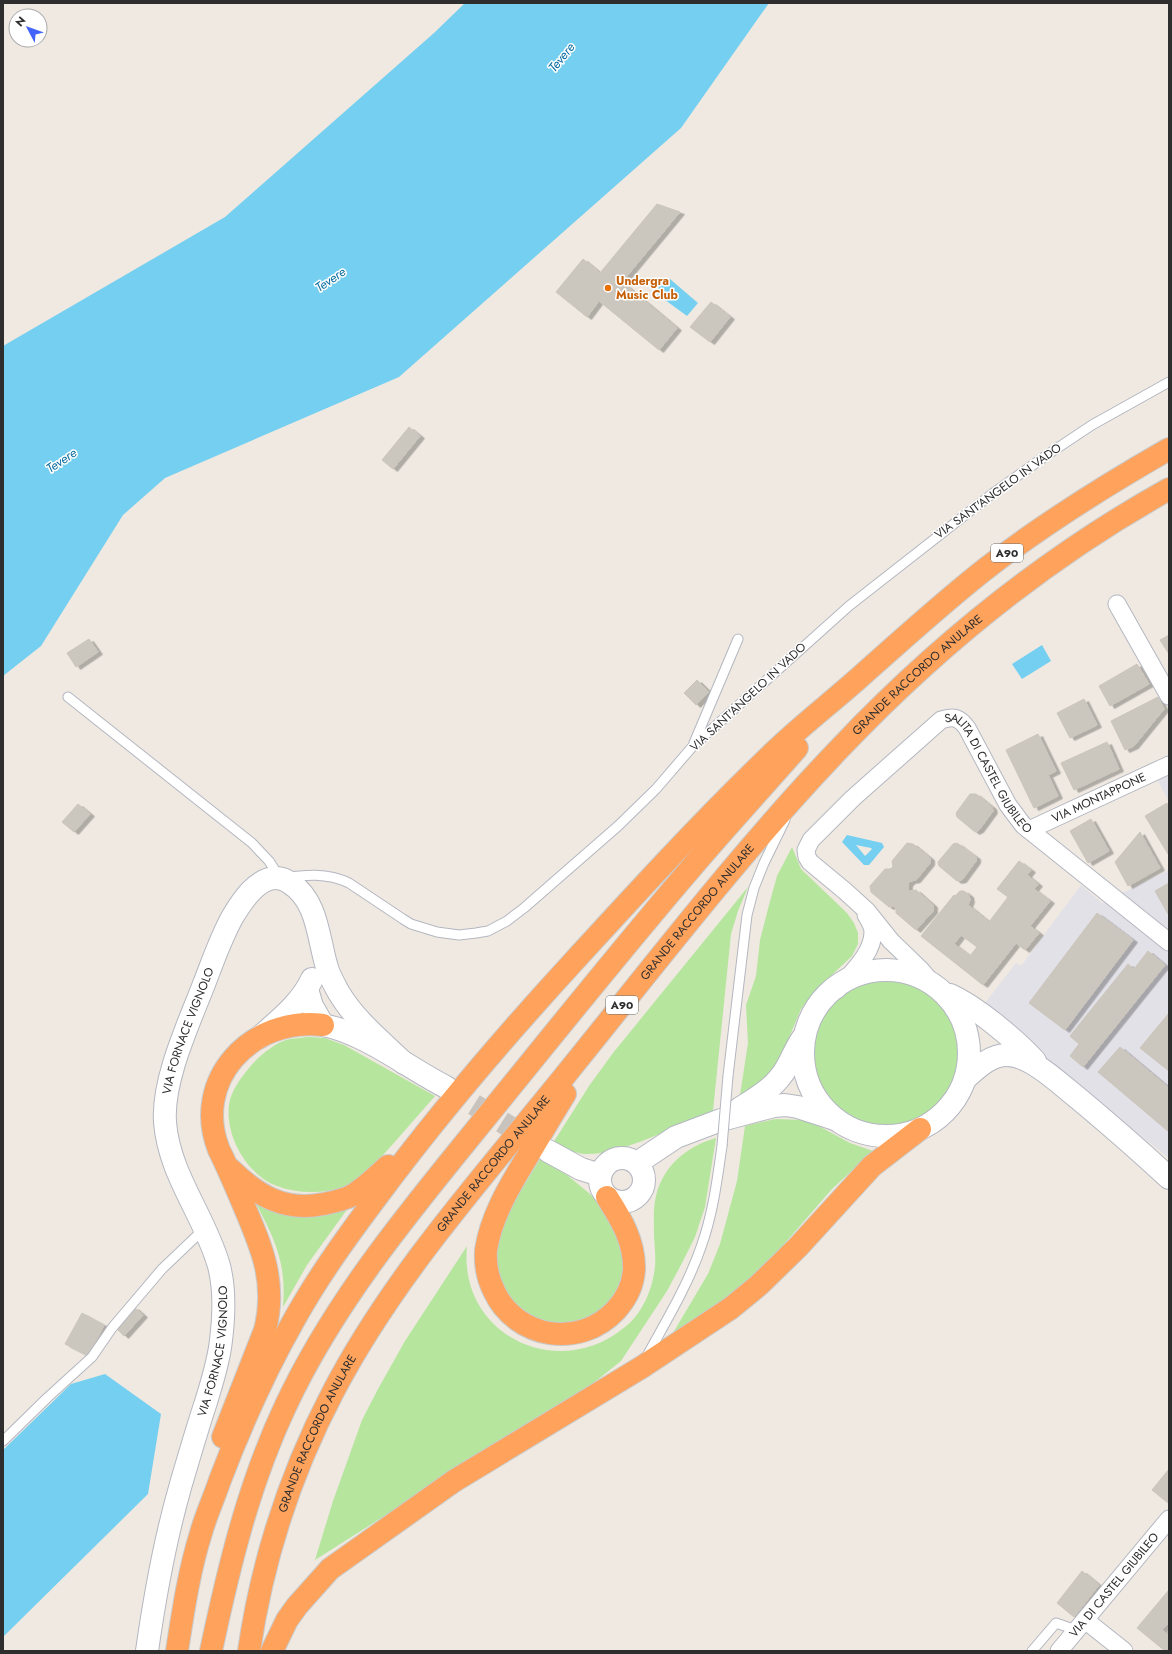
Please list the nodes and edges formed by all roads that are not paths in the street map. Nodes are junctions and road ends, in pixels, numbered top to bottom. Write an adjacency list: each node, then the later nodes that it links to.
1 (1169, 382): 9 (lane, VIA SANT'ANGELO IN VADO)
2 (1169, 449): 6 (highway, A90)
3 (1169, 489): 11 (highway, GRANDE RACCORDO ANULARE / A90)
4 (1117, 604): 7 (street)
5 (738, 639): 9 (lane)
6 (860, 677): 31 (highway); 48 (highway, A90)
7 (1169, 696)
8 (68, 697): 13 (lane)
9 (693, 746): 13 (lane, VIA SANT'ANGELO IN VADO)
10 (1169, 765): 12 (street, VIA MONTAPPONE)
11 (797, 795): 21 (highway, GRANDE RACCORDO ANULARE / A90); 41 (lane, bridge)
12 (1029, 830): 14 (street, SALITA DI CASTEL GIUBILEO); 16 (street, SALITA DI CASTEL GIUBILEO)
13 (280, 878): 15 (street); 40 (street, VIA FORNACE VIGNOLO)
14 (861, 906): 17 (street, SALITA DI CASTEL GIUBILEO); 19 (street, SALITA DI CASTEL GIUBILEO)
15 (319, 934): 18 (street); 24 (street)
16 (1169, 942)
17 (936, 987): 19 (street); 25 (street, SALITA DI CASTEL GIUBILEO); 26 (street)
18 (307, 989): 20 (street); 22 (street)
19 (837, 990): 23 (street)
20 (323, 1025): 22 (highway); 24 (street)
21 (605, 1026): 39 (highway); 49 (highway, GRANDE RACCORDO ANULARE / A90)
22 (260, 1037): 36 (highway)
23 (804, 1037): 28 (street); 29 (street)
24 (404, 1064): 27 (street)
25 (1042, 1070): 26 (street, SALITA DI CASTEL GIUBILEO); 32 (street, SALITA DI CASTEL GIUBILEO)
26 (965, 1079): 30 (street)
27 (446, 1088)
28 (721, 1120): 29 (street); 34 (street)
29 (840, 1120): 30 (street)
30 (920, 1129): 41 (highway)
31 (424, 1134): 36 (highway); 44 (highway)
32 (1131, 1142): 35 (street, SALITA DI CASTEL GIUBILEO); 38 (street, SALITA DI CASTEL GIUBILEO)
33 (548, 1151): 37 (street)
34 (637, 1164): 37 (street); 39 (street)
35 (1169, 1164)
36 (227, 1166): 44 (highway)
37 (600, 1175): 39 (street)
38 (1169, 1178)
39 (607, 1197)
40 (204, 1229): 42 (lane); 46 (street, VIA FORNACE VIGNOLO)
41 (642, 1366): 50 (highway)
42 (3, 1441)
43 (1169, 1519): 45 (street, VIA DI CASTEL GIUBILEO)
44 (200, 1533): 47 (highway)
45 (1081, 1625): 51 (lane); 52 (street, VIA DI CASTEL GIUBILEO); 53 (street)
46 (146, 1651)
47 (177, 1651)
48 (211, 1651)
49 (249, 1651)
50 (272, 1651)
51 (1032, 1651)
52 (1059, 1651)
53 (1124, 1651)

